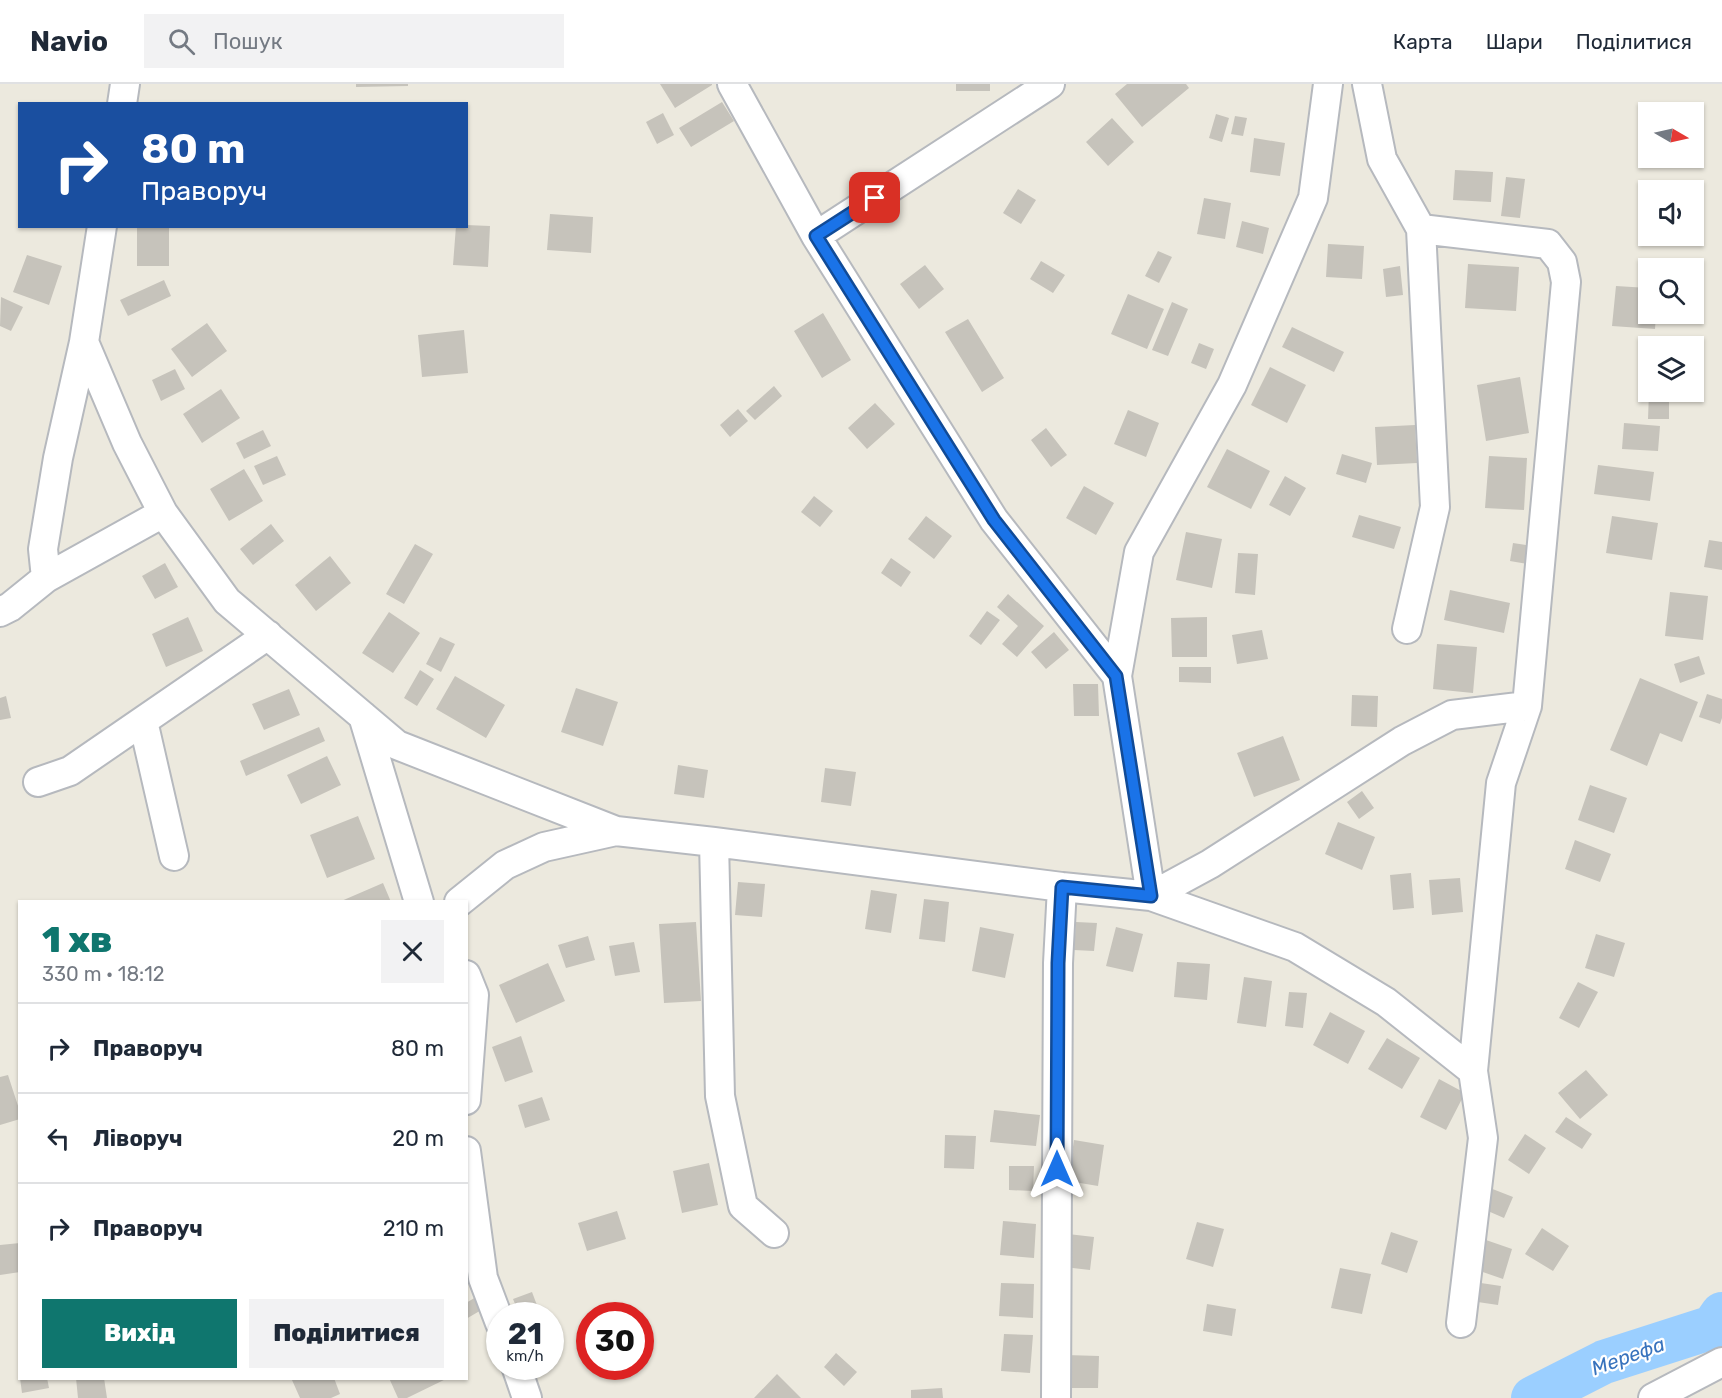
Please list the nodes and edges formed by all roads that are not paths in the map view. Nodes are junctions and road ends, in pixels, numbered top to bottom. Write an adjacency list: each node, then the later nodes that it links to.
1 (125, 84): 6 (street)
2 (732, 84): 9 (street)
3 (1050, 84): 9 (street)
4 (1328, 84): 16 (street)
5 (1366, 84): 8 (street)
6 (122, 102)
7 (102, 228): 10 (street)
8 (1421, 229): 14 (street); 17 (street)
9 (816, 236): 16 (street)
10 (84, 342): 11 (street); 12 (street)
11 (163, 513): 12 (street); 15 (street)
12 (46, 578): 13 (street)
13 (0, 612)
14 (1407, 629)
15 (268, 635): 18 (street); 19 (street)
16 (1116, 676): 25 (street)
17 (1527, 706): 25 (street); 29 (street)
18 (363, 716): 21 (street); 26 (street)
19 (143, 722): 20 (street); 23 (street)
20 (38, 782)
21 (616, 831): 22 (street); 27 (street)
22 (714, 842): 24 (street); 32 (street)
23 (174, 856)
24 (1062, 887): 25 (street); 38 (street)
25 (1151, 896): 29 (street)
26 (418, 900)
27 (461, 900)
28 (468, 980): 30 (street)
29 (1473, 1071): 34 (street)
30 (468, 1074)
31 (468, 1166): 33 (street)
32 (774, 1233)
33 (492, 1302)
34 (1461, 1323)
35 (1722, 1362): 39 (street)
36 (521, 1380): 37 (street)
37 (527, 1398)
38 (1056, 1398)
39 (1653, 1398)

